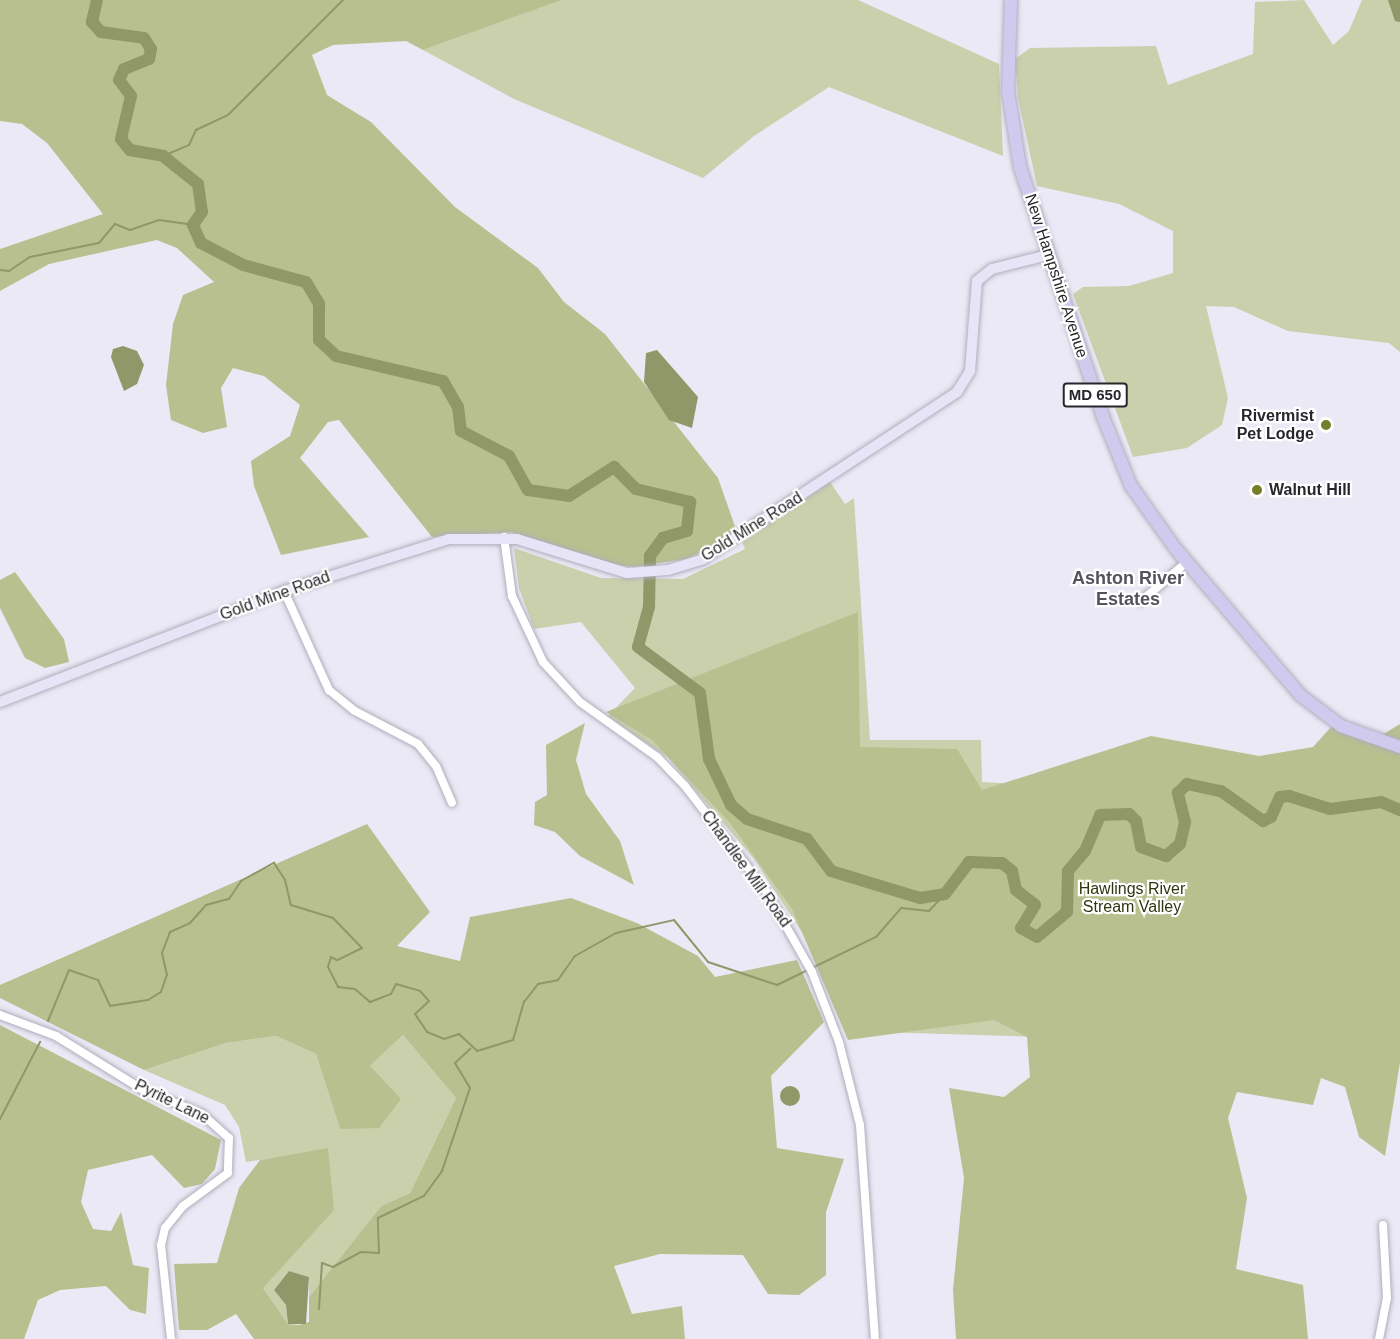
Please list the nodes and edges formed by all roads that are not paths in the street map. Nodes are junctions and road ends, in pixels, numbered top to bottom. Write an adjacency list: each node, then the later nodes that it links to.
1 (1011, 0): 2 (main road, New Hampshire Avenue / MD 650)
2 (1048, 255): 3 (street, Gold Mine Road); 4 (main road, New Hampshire Avenue / MD 650)
3 (504, 537): 5 (street, Gold Mine Road); 13 (street, Chandlee Mill Road)
4 (1187, 562): 6 (street); 8 (main road, New Hampshire Avenue / MD 650)
5 (284, 591): 7 (street, Gold Mine Road); 9 (street)
6 (1141, 602)
7 (0, 702)
8 (1400, 747)
9 (452, 804)
10 (0, 1015): 12 (street, Pyrite Lane)
11 (1383, 1225): 14 (street)
12 (171, 1339)
13 (875, 1339)
14 (1379, 1339)

